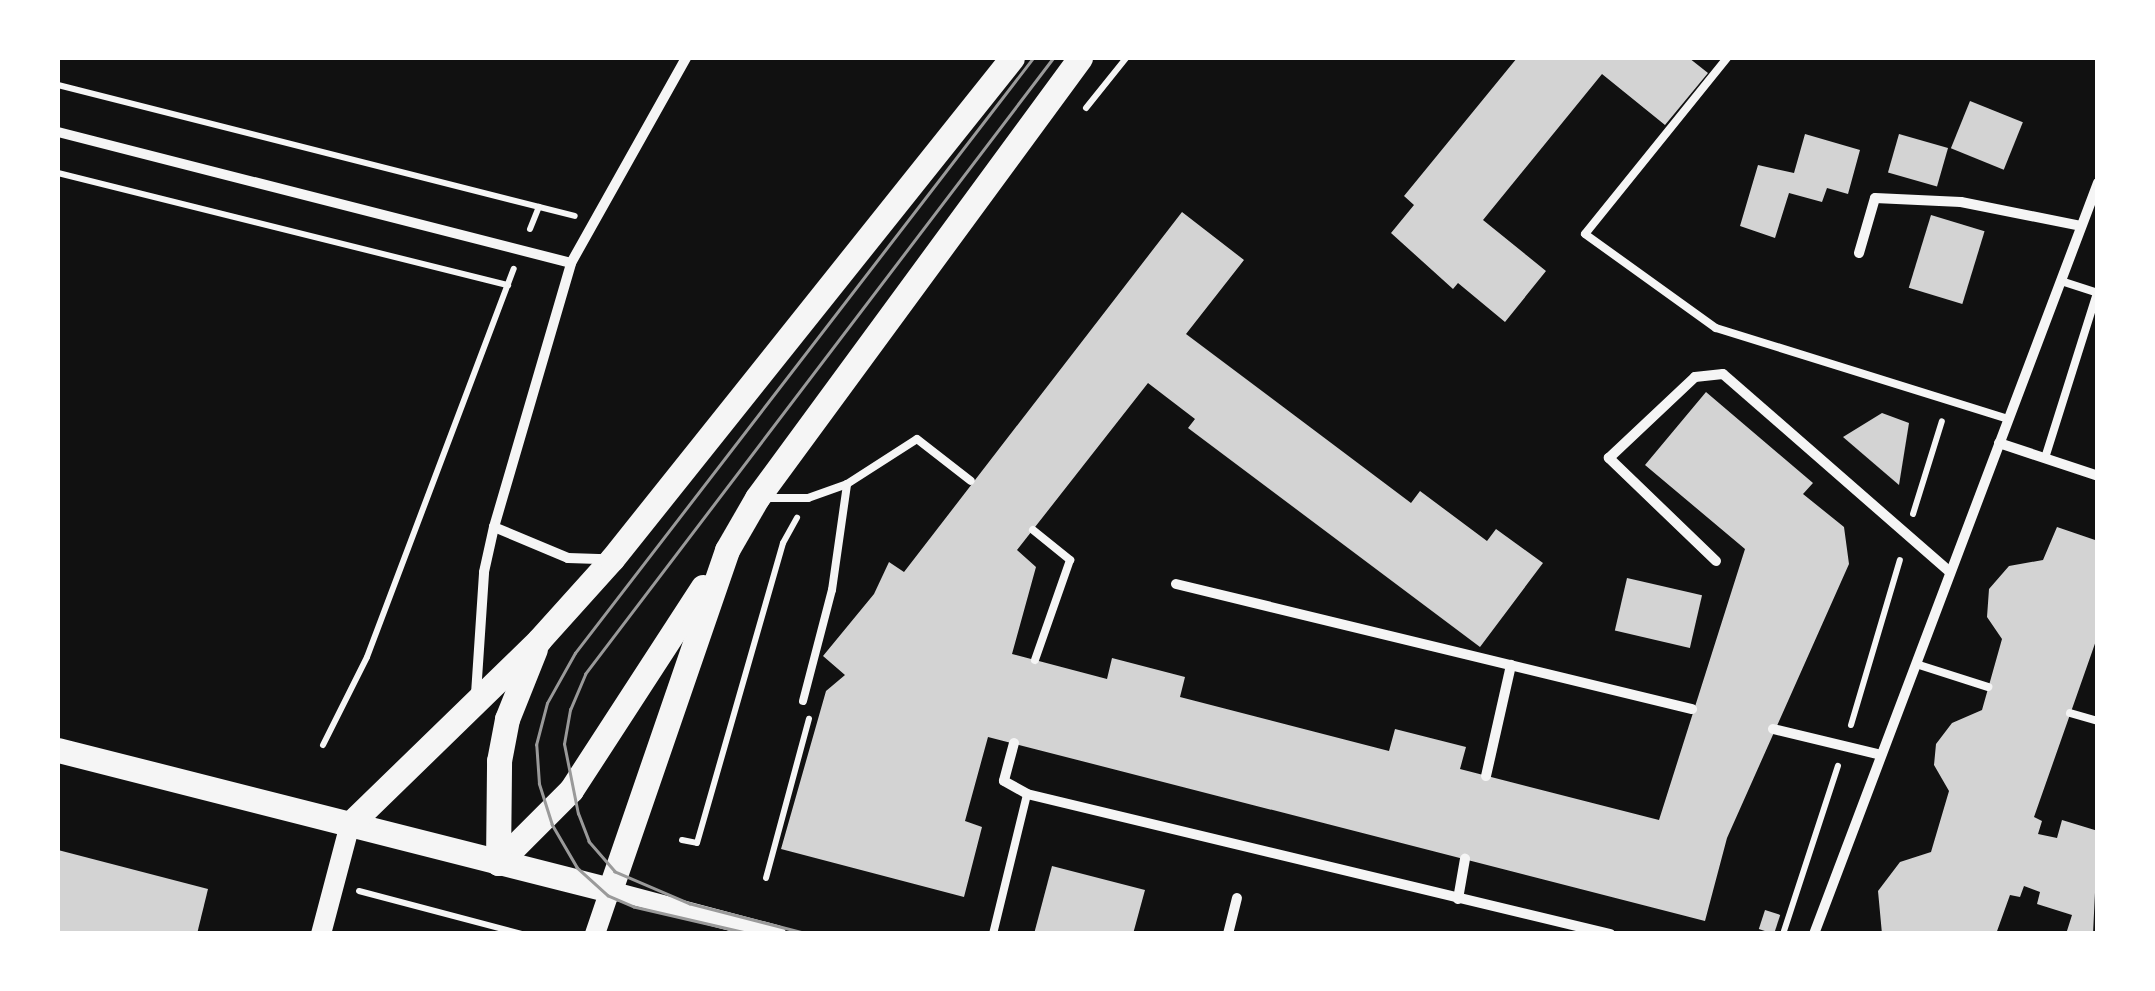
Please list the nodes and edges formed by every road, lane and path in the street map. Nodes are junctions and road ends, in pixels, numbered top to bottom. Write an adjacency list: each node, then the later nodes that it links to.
1 (686, 58): 12 (street)
2 (1012, 58): 33 (main road)
3 (1080, 58): 27 (main road)
4 (1126, 58): 7 (path)
5 (1727, 58): 21 (lane)
6 (58, 85): 11 (path)
7 (1078, 119)
8 (58, 132): 14 (street)
9 (58, 173): 18 (path)
10 (2098, 182): 13 (street)
11 (539, 207): 12 (path); 14 (path)
12 (594, 221): 16 (street)
13 (2081, 226): 15 (street); 17 (street)
14 (521, 250): 16 (street); 18 (path)
15 (1859, 253)
16 (571, 263): 29 (street)
17 (2060, 281): 19 (lane); 21 (street)
18 (508, 285): 50 (path)
19 (2097, 293): 23 (lane)
20 (1960, 419): 31 (path)
21 (2008, 419): 22 (street)
22 (1999, 444): 23 (street); 35 (street)
23 (2045, 458): 24 (street)
24 (2098, 476)
25 (971, 482): 26 (lane)
26 (847, 484): 28 (lane); 43 (lane)
27 (757, 498): 28 (lane); 32 (main road)
28 (808, 498): 57 (path)
29 (494, 527): 33 (street); 42 (street)
30 (1032, 530): 38 (lane)
31 (1908, 535): 34 (street); 35 (street); 51 (path)
32 (728, 550): 59 (main road); 62 (main road)
33 (612, 559): 37 (main road)
34 (1716, 561)
35 (1950, 572): 39 (street)
36 (1176, 584): 40 (street)
37 (539, 640): 42 (main road); 59 (main road)
38 (1035, 660)
39 (1916, 664): 41 (lane); 53 (street)
40 (1511, 666): 44 (street); 54 (street)
41 (1988, 686)
42 (476, 700): 56 (main road)
43 (803, 701)
44 (1692, 709)
45 (2070, 713): 47 (lane)
46 (809, 716): 60 (path)
47 (2098, 722)
48 (1773, 729): 51 (street)
49 (1014, 743): 55 (street)
50 (324, 745)
51 (1844, 746): 53 (street); 72 (path)
52 (58, 750): 56 (main road)
53 (1881, 755): 73 (street)
54 (1486, 776)
55 (1027, 794): 64 (street); 69 (lane)
56 (350, 824): 59 (main road); 65 (main road)
57 (682, 840)
58 (1466, 860): 64 (street)
59 (498, 863): 62 (main road)
60 (766, 878)
61 (353, 890): 66 (path)
62 (610, 890): 67 (main road); 68 (street)
63 (1238, 898): 70 (street)
64 (1458, 899): 71 (street)
65 (321, 934)
66 (522, 934)
67 (594, 934)
68 (777, 934)
69 (993, 934)
70 (1228, 934)
71 (1610, 934)
72 (1783, 934)
73 (1814, 934)

